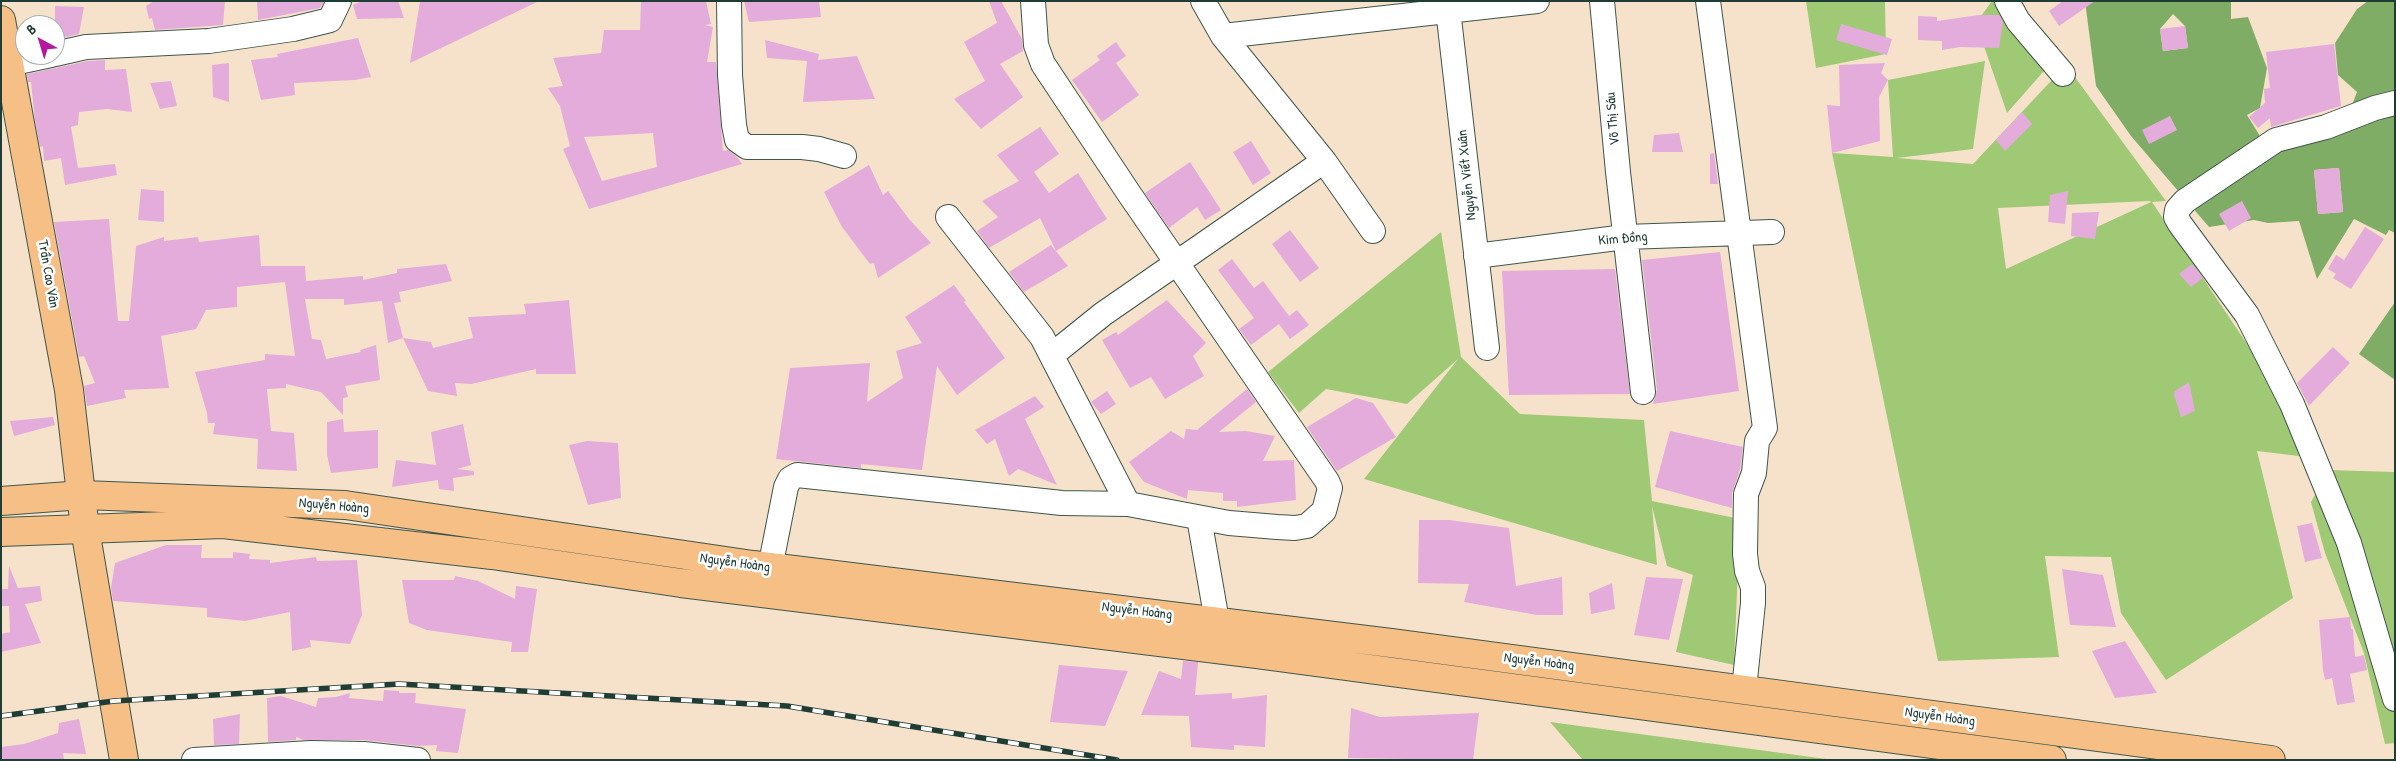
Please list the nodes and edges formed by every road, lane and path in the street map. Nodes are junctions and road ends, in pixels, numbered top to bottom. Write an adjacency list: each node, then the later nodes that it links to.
1 (339, 1): 12 (street)
2 (729, 1): 17 (street)
3 (1033, 1): 25 (street)
4 (1203, 1): 11 (street)
5 (1537, 1): 9 (street)
6 (1602, 1): 23 (street, Võ Thị Sáu)
7 (1708, 1): 21 (street)
8 (2007, 1): 15 (street)
9 (1448, 6): 11 (street); 24 (street, Nguyễn Viết Xuân)
10 (1, 20): 14 (main road, Trần Cao Vân)
11 (1223, 36): 18 (street)
12 (65, 52)
13 (15, 63): 14 (street)
14 (9, 64): 29 (main road, Trần Cao Vân)
15 (2062, 74)
16 (2395, 103): 38 (street)
17 (844, 156)
18 (1324, 161): 20 (street); 25 (street)
19 (948, 217): 27 (street)
20 (1373, 231)
21 (1738, 232): 22 (street, Kim Đồng); 23 (street, Kim Đồng); 37 (street)
22 (1772, 232)
23 (1625, 237): 24 (street, Kim Đồng); 28 (street, Võ Thị Sáu)
24 (1476, 256): 26 (street, Nguyễn Viết Xuân)
25 (1177, 262): 27 (street); 32 (street)
26 (1487, 348)
27 (1052, 355): 31 (street)
28 (1643, 392)
29 (82, 495): 30 (main road, Nguyễn Hoàng); 33 (main road, Trần Cao Vân); 35 (main road, Nguyễn Hoàng)
30 (1, 501)
31 (1128, 504): 32 (street); 35 (street)
32 (1199, 518): 36 (street)
33 (85, 529): 34 (main road, Nguyễn Hoàng); 39 (main road, Trần Cao Vân); 42 (main road, Nguyễn Hoàng)
34 (1, 532)
35 (770, 568): 36 (main road, Nguyễn Hoàng)
36 (1217, 621): 37 (main road, Nguyễn Hoàng)
37 (1744, 689): 43 (main road, Nguyễn Hoàng)
38 (2395, 699)
39 (124, 760)
40 (194, 760): 41 (street)
41 (418, 760)
42 (2052, 760)
43 (2271, 760)

